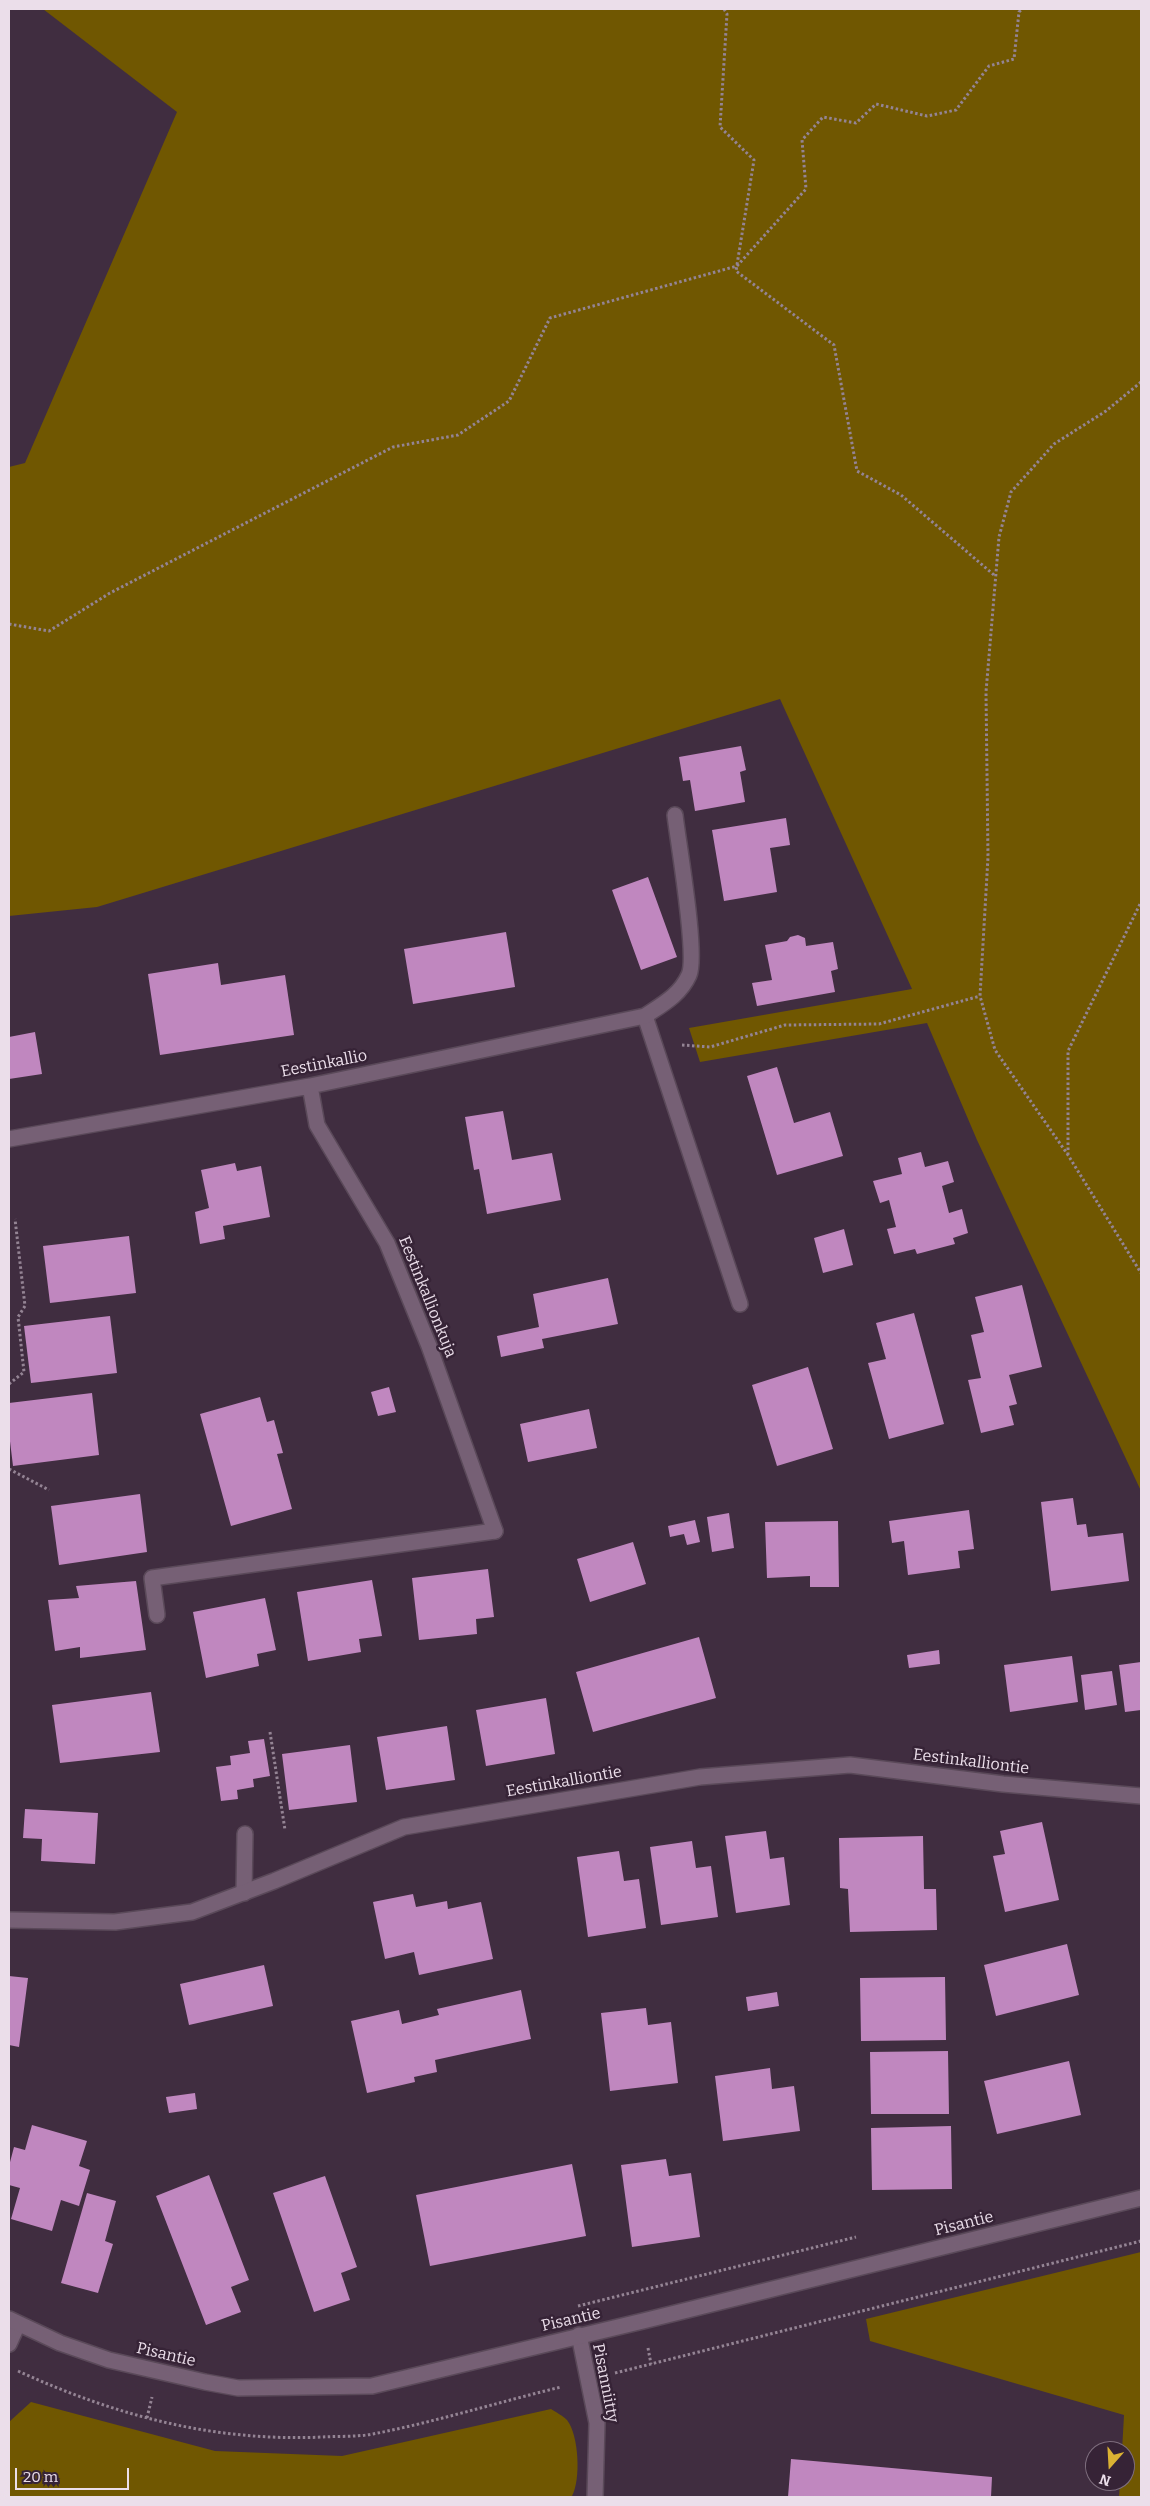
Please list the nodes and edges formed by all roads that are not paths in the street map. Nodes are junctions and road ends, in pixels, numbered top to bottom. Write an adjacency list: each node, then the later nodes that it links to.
1 (675, 815): 2 (street)
2 (645, 1016): 3 (street, Eestinkallio); 5 (street)
3 (310, 1086): 4 (street, Eestinkallio); 6 (street, Eestinkallionkuja)
4 (9, 1139)
5 (740, 1304)
6 (157, 1615)
7 (1141, 1796): 9 (street, Eestinkalliontie)
8 (245, 1834): 9 (street)
9 (244, 1893): 10 (street, Eestinkalliontie)
10 (9, 1920)
11 (1141, 2198): 13 (street, Pisantie)
12 (13, 2321): 13 (street, Pisantie); 14 (street)
13 (579, 2335): 15 (street, Pisanniitty)
14 (9, 2344)
15 (595, 2497)

